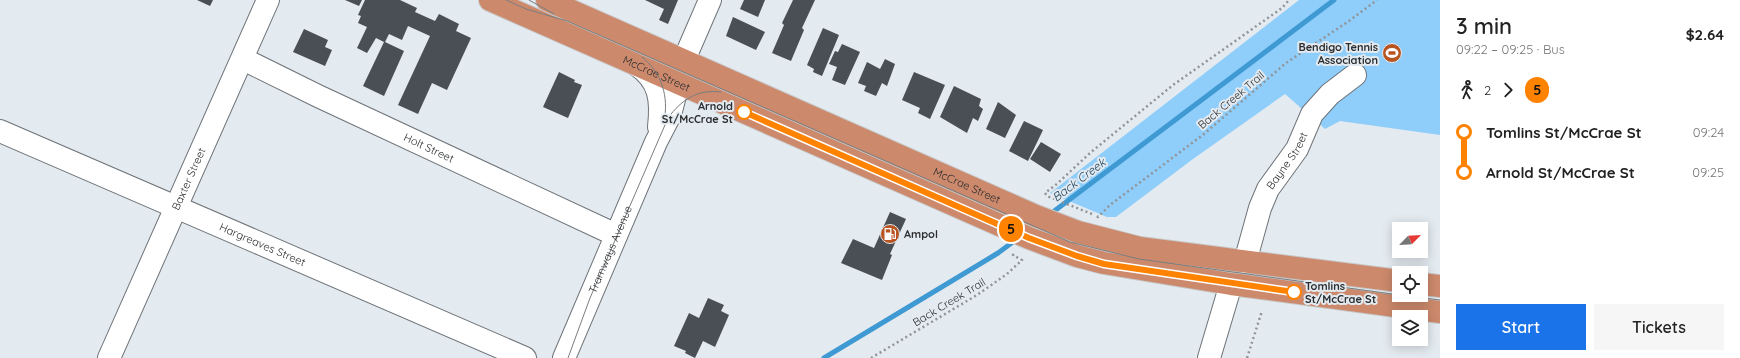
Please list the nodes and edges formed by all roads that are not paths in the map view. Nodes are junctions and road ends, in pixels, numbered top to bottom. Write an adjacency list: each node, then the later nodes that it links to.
1 (268, 0): 5 (street, Baxter Street)
2 (490, 0): 7 (highway, McCrae Street)
3 (547, 0): 6 (highway, McCrae Street)
4 (710, 0): 6 (street)
5 (243, 59): 12 (street, Baxter Street); 13 (street, Holt Street)
6 (684, 60): 9 (highway); 14 (highway, McCrae Street)
7 (637, 64): 9 (highway, McCrae Street); 11 (street, Tramways Avenue)
8 (1354, 75): 14 (street, Bayne Street)
9 (678, 84): 11 (street, Tramways Avenue); 16 (highway, McCrae Street)
10 (0, 131): 12 (street, Hargreaves Street)
11 (656, 142): 13 (street, Tramways Avenue)
12 (175, 208): 20 (street, Baxter Street); 21 (street, Hargreaves Street)
13 (616, 235): 22 (street, Tramways Avenue)
14 (1245, 262): 15 (highway, McCrae Street); 16 (highway)
15 (1392, 280)
16 (1231, 284): 19 (highway, McCrae Street); 23 (street)
17 (1428, 285): 18 (highway)
18 (1440, 286)
19 (1440, 312)
20 (109, 358)
21 (525, 358)
22 (564, 358)
23 (1210, 358)

